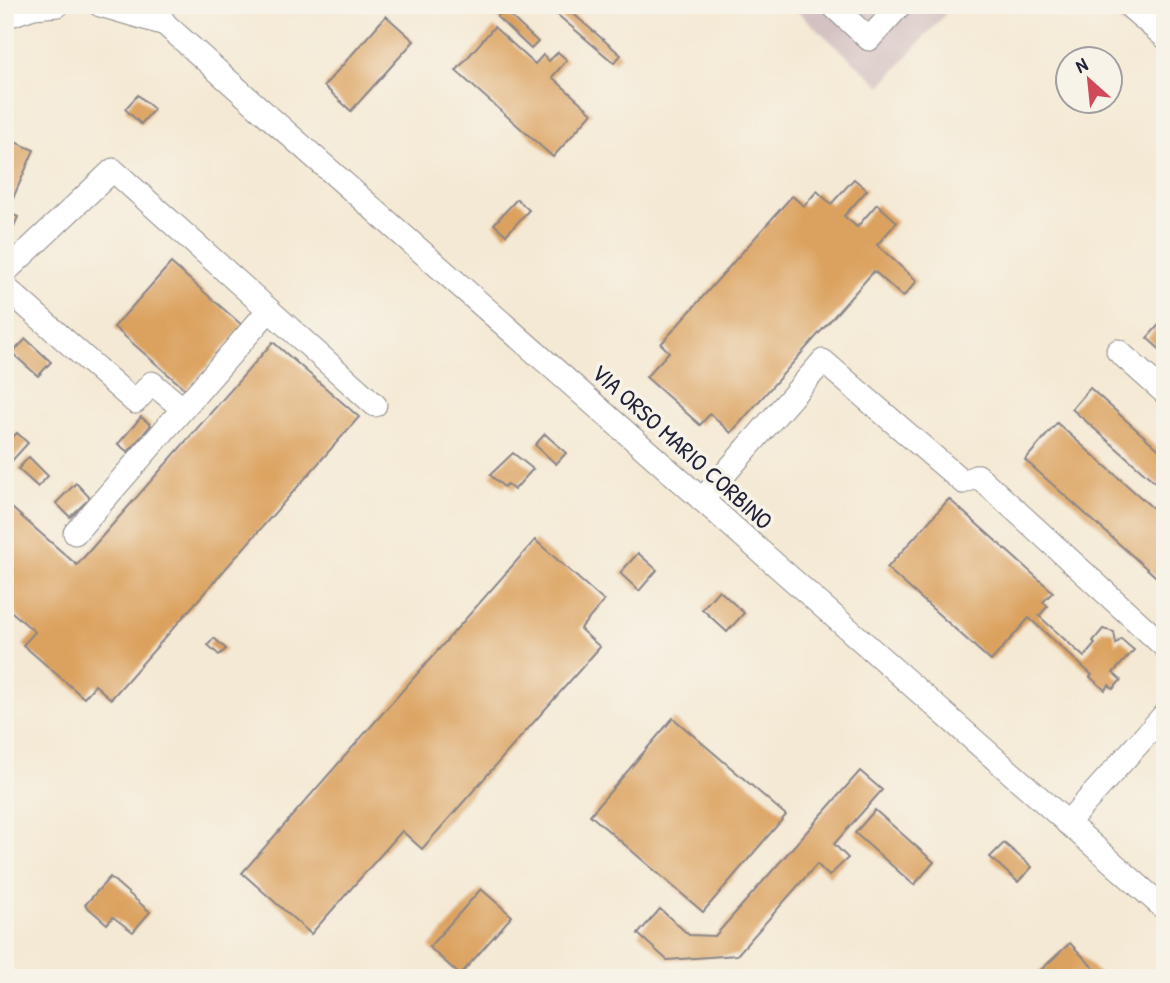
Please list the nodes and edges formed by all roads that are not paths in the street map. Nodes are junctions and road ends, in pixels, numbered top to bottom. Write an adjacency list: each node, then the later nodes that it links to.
1 (58, 5): 7 (street)
2 (100, 5): 6 (street)
3 (832, 5): 4 (street)
4 (900, 5)
5 (1128, 5): 8 (street)
6 (159, 14): 16 (street, VIA ORSO MARIO CORBINO)
7 (5, 17)
8 (1165, 37)
9 (5, 272): 11 (street)
10 (5, 287): 15 (street)
11 (269, 310): 14 (street); 15 (street)
12 (1118, 351): 13 (street)
13 (1165, 393)
14 (375, 405)
15 (182, 408): 17 (street)
16 (702, 500): 18 (street); 20 (street, VIA ORSO MARIO CORBINO)
17 (75, 533)
18 (1165, 647)
19 (1165, 714): 20 (street)
20 (1067, 823): 21 (street, VIA ORSO MARIO CORBINO)
21 (1165, 909)

